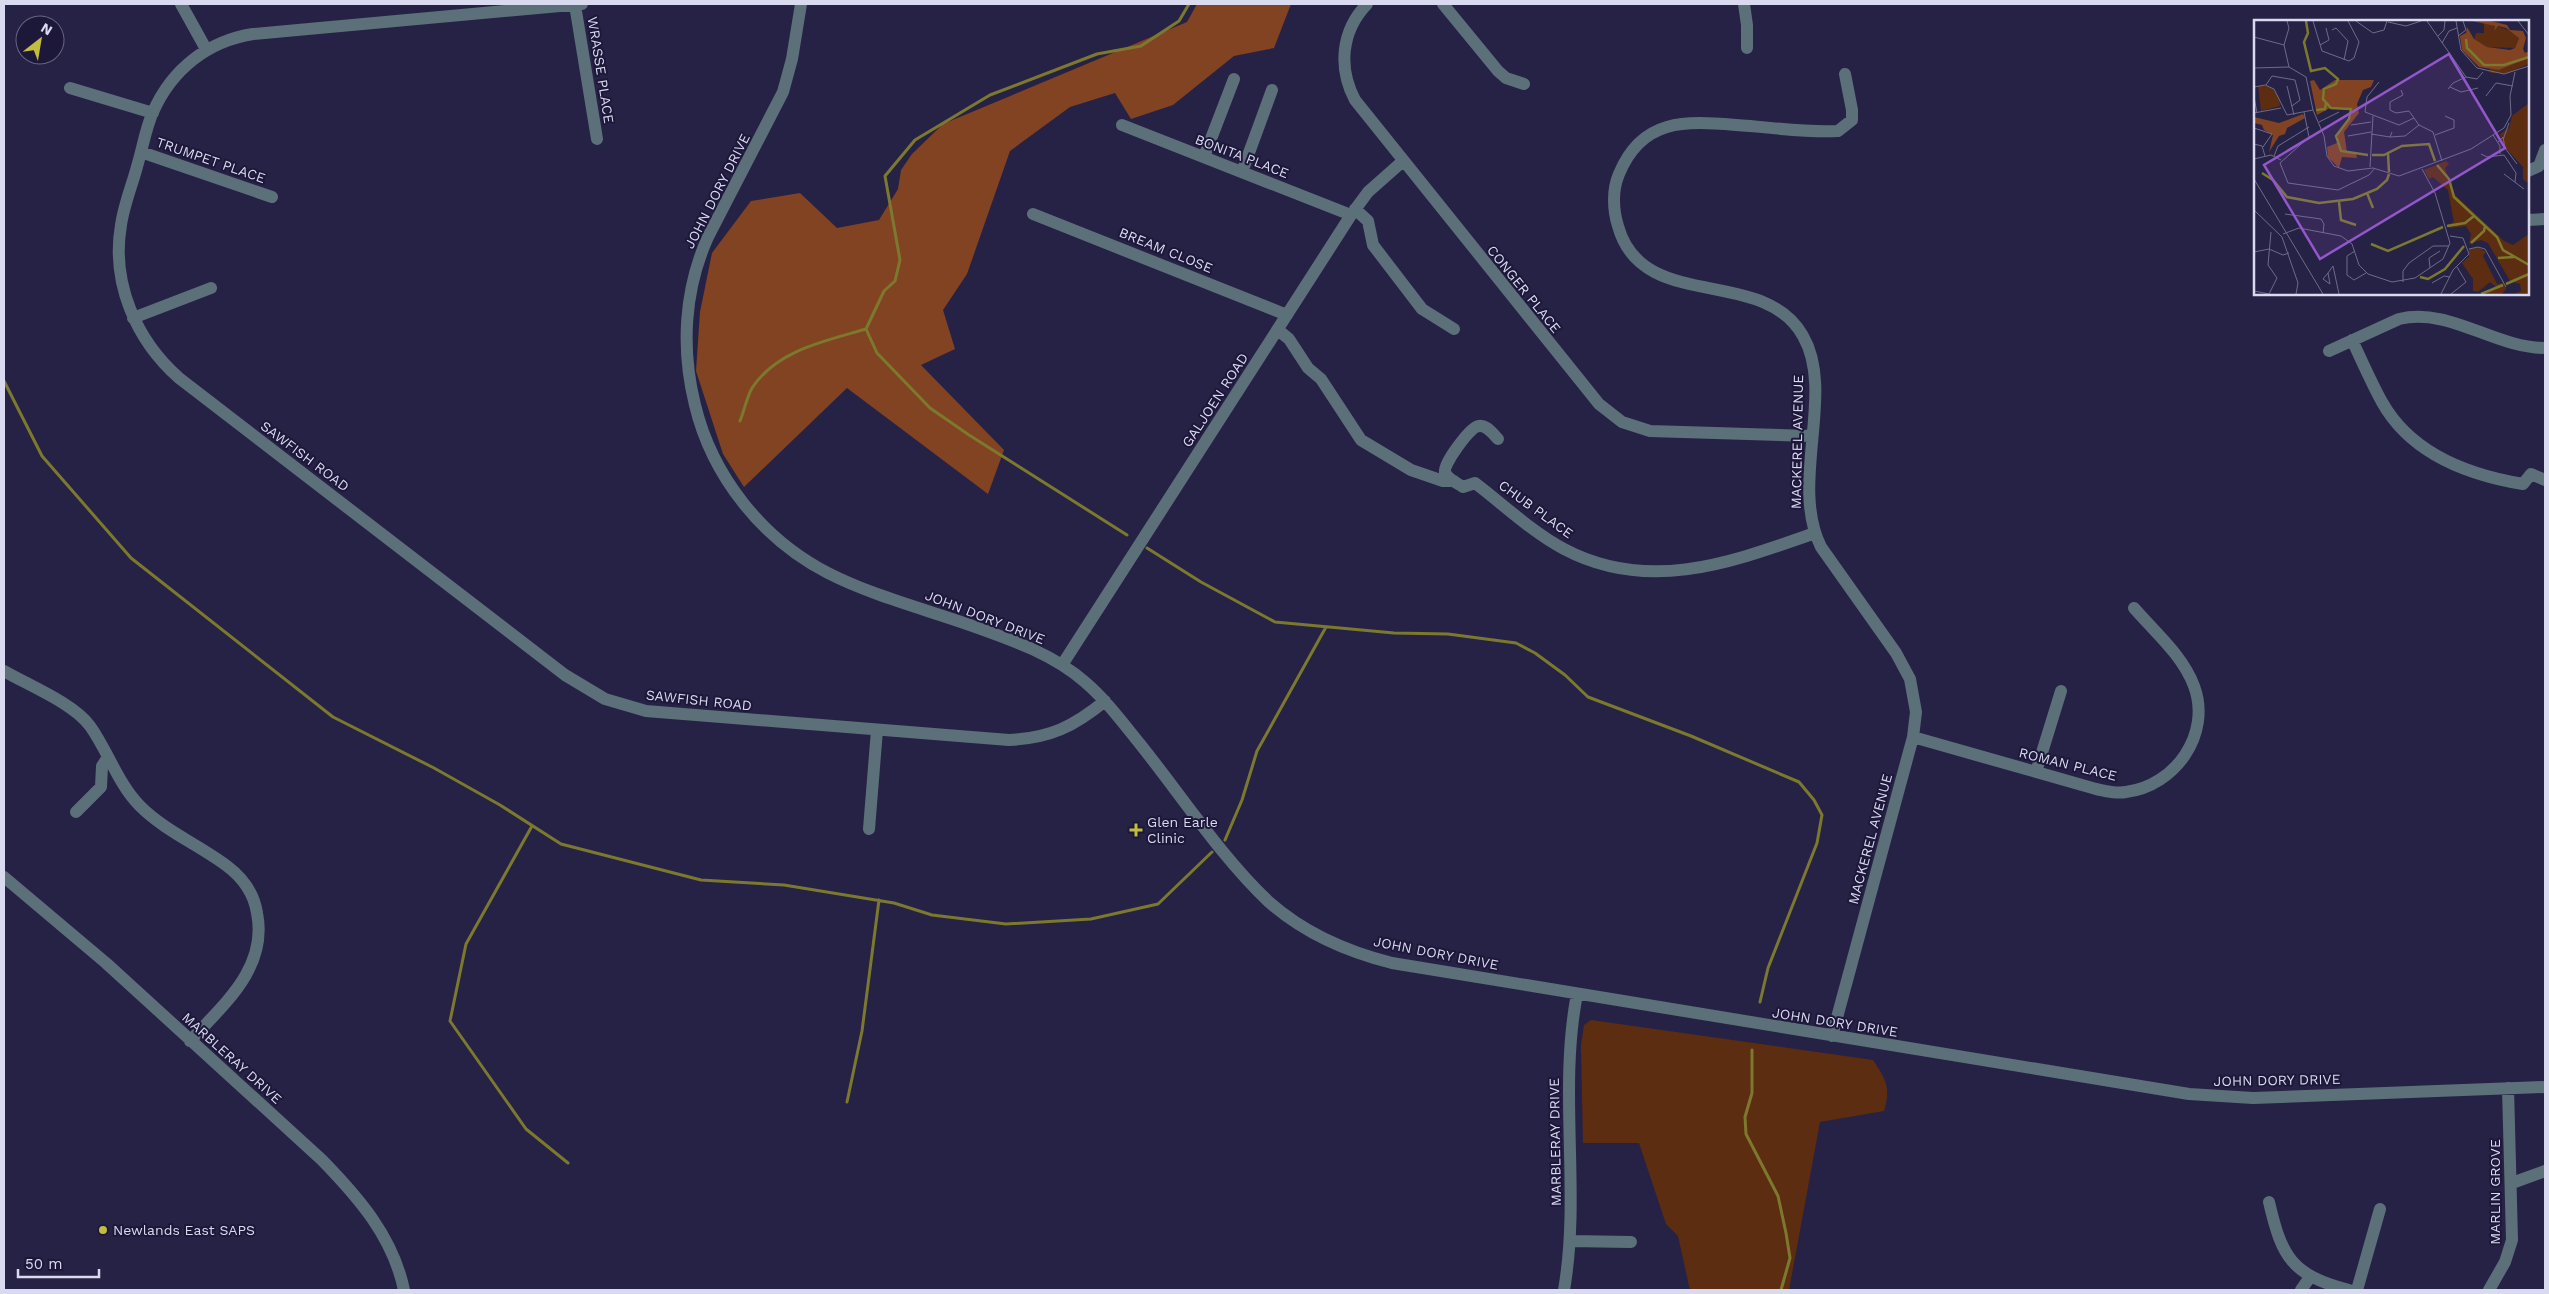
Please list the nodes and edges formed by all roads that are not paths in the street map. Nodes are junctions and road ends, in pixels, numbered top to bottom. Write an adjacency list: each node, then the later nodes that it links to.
1 (181, 4): 8 (street)
2 (578, 4): 8 (street, SAWFISH ROAD); 16 (street, WRASSE PLACE)
3 (801, 4): 42 (street, JOHN DORY DRIVE)
4 (1367, 4): 20 (street, CONGER PLACE)
5 (1443, 4): 11 (street)
6 (1744, 4): 7 (street)
7 (1747, 48)
8 (206, 49): 14 (street, SAWFISH ROAD)
9 (1845, 74): 36 (street, MACKEREL AVENUE)
10 (1234, 79): 19 (street)
11 (1524, 84)
12 (70, 88): 14 (street)
13 (1272, 90): 22 (street)
14 (153, 112): 18 (street, SAWFISH ROAD)
15 (1122, 125): 19 (street, BONITA PLACE)
16 (597, 139)
17 (2545, 150): 21 (street)
18 (141, 152): 23 (street, TRUMPET PLACE); 30 (street, SAWFISH ROAD)
19 (1204, 157): 22 (street, BONITA PLACE)
20 (1403, 161): 24 (street, GALJOEN ROAD); 36 (street, CONGER PLACE)
21 (2529, 171)
22 (1242, 172): 24 (street, BONITA PLACE)
23 (272, 197)
24 (1353, 212): 29 (street, GALJOEN ROAD); 31 (street)
25 (1033, 214): 29 (street, BREAM CLOSE)
26 (2545, 219): 27 (street)
27 (2529, 220)
28 (212, 288): 30 (street)
29 (1287, 315): 32 (street, GALJOEN ROAD)
30 (133, 318): 46 (street, SAWFISH ROAD)
31 (1454, 329)
32 (1278, 330): 39 (street); 42 (street, GALJOEN ROAD)
33 (2352, 340): 34 (street); 35 (street); 38 (street)
34 (2545, 348)
35 (2329, 350)
36 (1811, 436): 40 (street, MACKEREL AVENUE)
37 (1498, 439): 39 (street)
38 (2545, 480)
39 (1454, 481): 40 (street, CHUB PLACE)
40 (1815, 534): 47 (street, MACKEREL AVENUE)
41 (2134, 608): 49 (street, ROMAN PLACE)
42 (1062, 665): 45 (street, JOHN DORY DRIVE)
43 (4, 671): 48 (street)
44 (2061, 691): 49 (street)
45 (1105, 702): 46 (street, SAWFISH ROAD); 53 (street, JOHN DORY DRIVE)
46 (877, 730): 51 (street)
47 (1913, 737): 49 (street, ROMAN PLACE); 54 (street, MACKEREL AVENUE)
48 (108, 757): 50 (street); 55 (street)
49 (2036, 772)
50 (76, 812)
51 (869, 830)
52 (4, 877): 55 (street, MARBLERAY DRIVE)
53 (1577, 994): 54 (street, JOHN DORY DRIVE); 62 (street, MARBLERAY DRIVE)
54 (1832, 1036): 57 (street, JOHN DORY DRIVE)
55 (190, 1041): 65 (street, MARBLERAY DRIVE)
56 (2545, 1087): 57 (street, JOHN DORY DRIVE)
57 (2508, 1088): 59 (street, MARLIN GROVE)
58 (2545, 1171): 59 (street)
59 (2512, 1184): 70 (street, MARLIN GROVE)
60 (2269, 1202): 64 (street)
61 (2380, 1209): 69 (street)
62 (1570, 1241): 63 (street); 66 (street, MARBLERAY DRIVE)
63 (1631, 1242)
64 (2310, 1277): 67 (street); 68 (street)
65 (404, 1290)
66 (1564, 1290)
67 (2302, 1290)
68 (2349, 1290)
69 (2357, 1290)
70 (2489, 1290)

